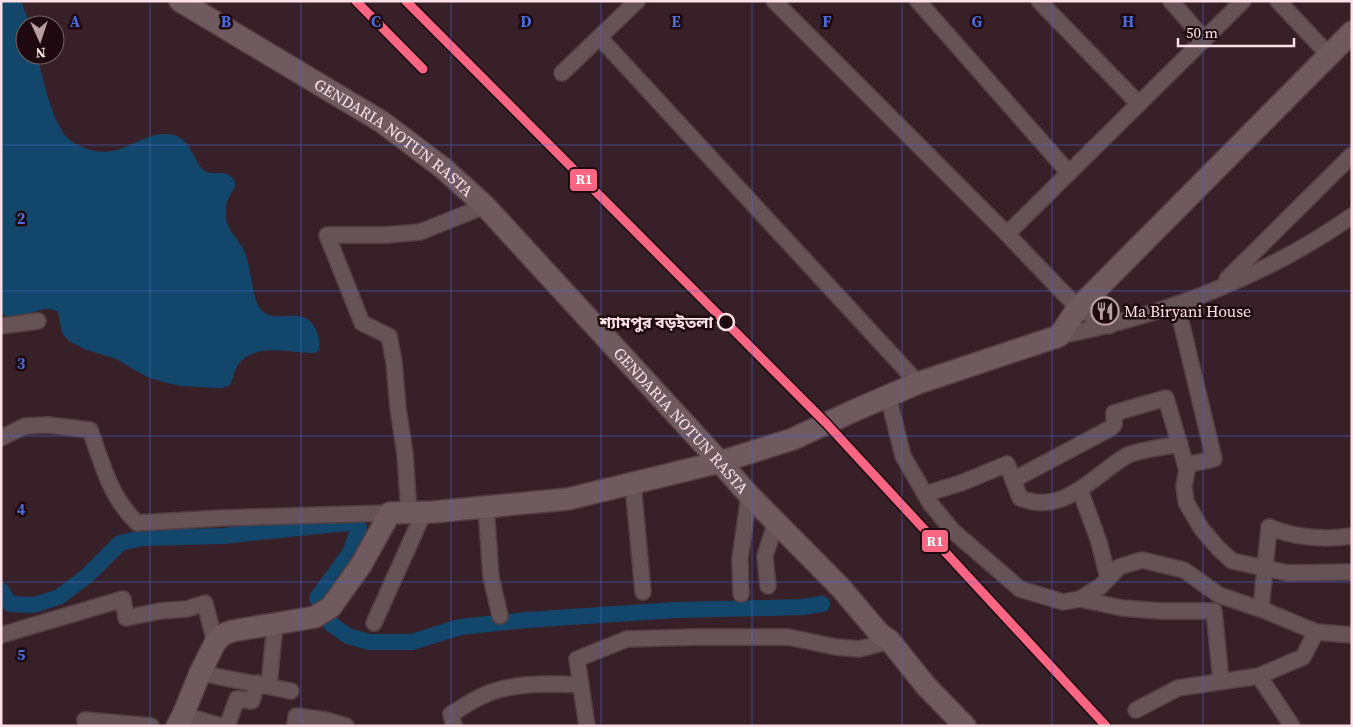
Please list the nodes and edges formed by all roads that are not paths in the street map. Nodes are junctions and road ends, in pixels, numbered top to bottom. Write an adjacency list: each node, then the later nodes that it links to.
1 (180, 1): 17 (main road, GENDARIA NOTUN RASTA)
2 (637, 1): 10 (street)
3 (774, 1): 19 (street)
4 (918, 1): 16 (street)
5 (1039, 1): 14 (street)
6 (1171, 1): 11 (street)
7 (1243, 1): 11 (street)
8 (1278, 1): 12 (street)
9 (1352, 32): 12 (main road)
10 (600, 38): 13 (street); 27 (street)
11 (1204, 39): 14 (street)
12 (1329, 55): 22 (main road)
13 (562, 73)
14 (1139, 104): 16 (street)
15 (1352, 155): 20 (street)
16 (1069, 173): 19 (street)
17 (485, 206): 31 (main road, GENDARIA NOTUN RASTA); 39 (street)
18 (1352, 216): 20 (street)
19 (1007, 234): 22 (street)
20 (1218, 288): 21 (street)
21 (1177, 304): 25 (street); 32 (street)
22 (1078, 308): 25 (street); 26 (main road)
23 (38, 321): 24 (street)
24 (1, 326)
25 (1110, 326): 26 (street)
26 (1059, 336): 27 (main road)
27 (918, 383): 28 (main road)
28 (888, 396): 31 (main road); 36 (street)
29 (1, 438): 39 (street)
30 (1180, 444): 32 (street); 33 (street); 35 (street)
31 (720, 462): 34 (main road); 37 (main road, GENDARIA NOTUN RASTA)
32 (1186, 465): 42 (street)
33 (1012, 480): 35 (street); 36 (street)
34 (633, 484): 38 (main road); 46 (street)
35 (1080, 490): 44 (street)
36 (925, 494): 48 (street)
37 (749, 495): 40 (main road, GENDARIA NOTUN RASTA); 47 (street)
38 (486, 507): 39 (main road); 50 (street)
39 (408, 513): 51 (main road); 52 (street)
40 (776, 522): 45 (street); 56 (main road, GENDARIA NOTUN RASTA)
41 (1352, 536): 42 (street)
42 (1265, 569): 43 (street); 49 (street)
43 (1352, 572)
44 (1108, 578): 48 (street); 49 (street)
45 (768, 586)
46 (642, 592)
47 (741, 594)
48 (1080, 599): 60 (street)
49 (1261, 609): 53 (street)
50 (500, 616)
51 (275, 623): 57 (main road); 61 (street)
52 (374, 623)
53 (1316, 632): 55 (street); 59 (street)
54 (1, 635): 57 (street)
55 (1352, 635)
56 (890, 641): 62 (street); 74 (main road, GENDARIA NOTUN RASTA)
57 (215, 643): 58 (main road)
58 (200, 673): 61 (street); 66 (main road)
59 (1259, 676): 60 (street); 75 (street)
60 (1221, 681): 64 (street)
61 (263, 684): 63 (street); 69 (street)
62 (581, 686): 72 (street); 73 (street)
63 (291, 691)
64 (1136, 710)
65 (85, 720): 67 (street)
66 (180, 720): 68 (street)
67 (152, 726)
68 (221, 726)
69 (227, 726)
70 (295, 726): 71 (street)
71 (346, 726)
72 (454, 726)
73 (587, 726)
74 (965, 726)
75 (1292, 726)

